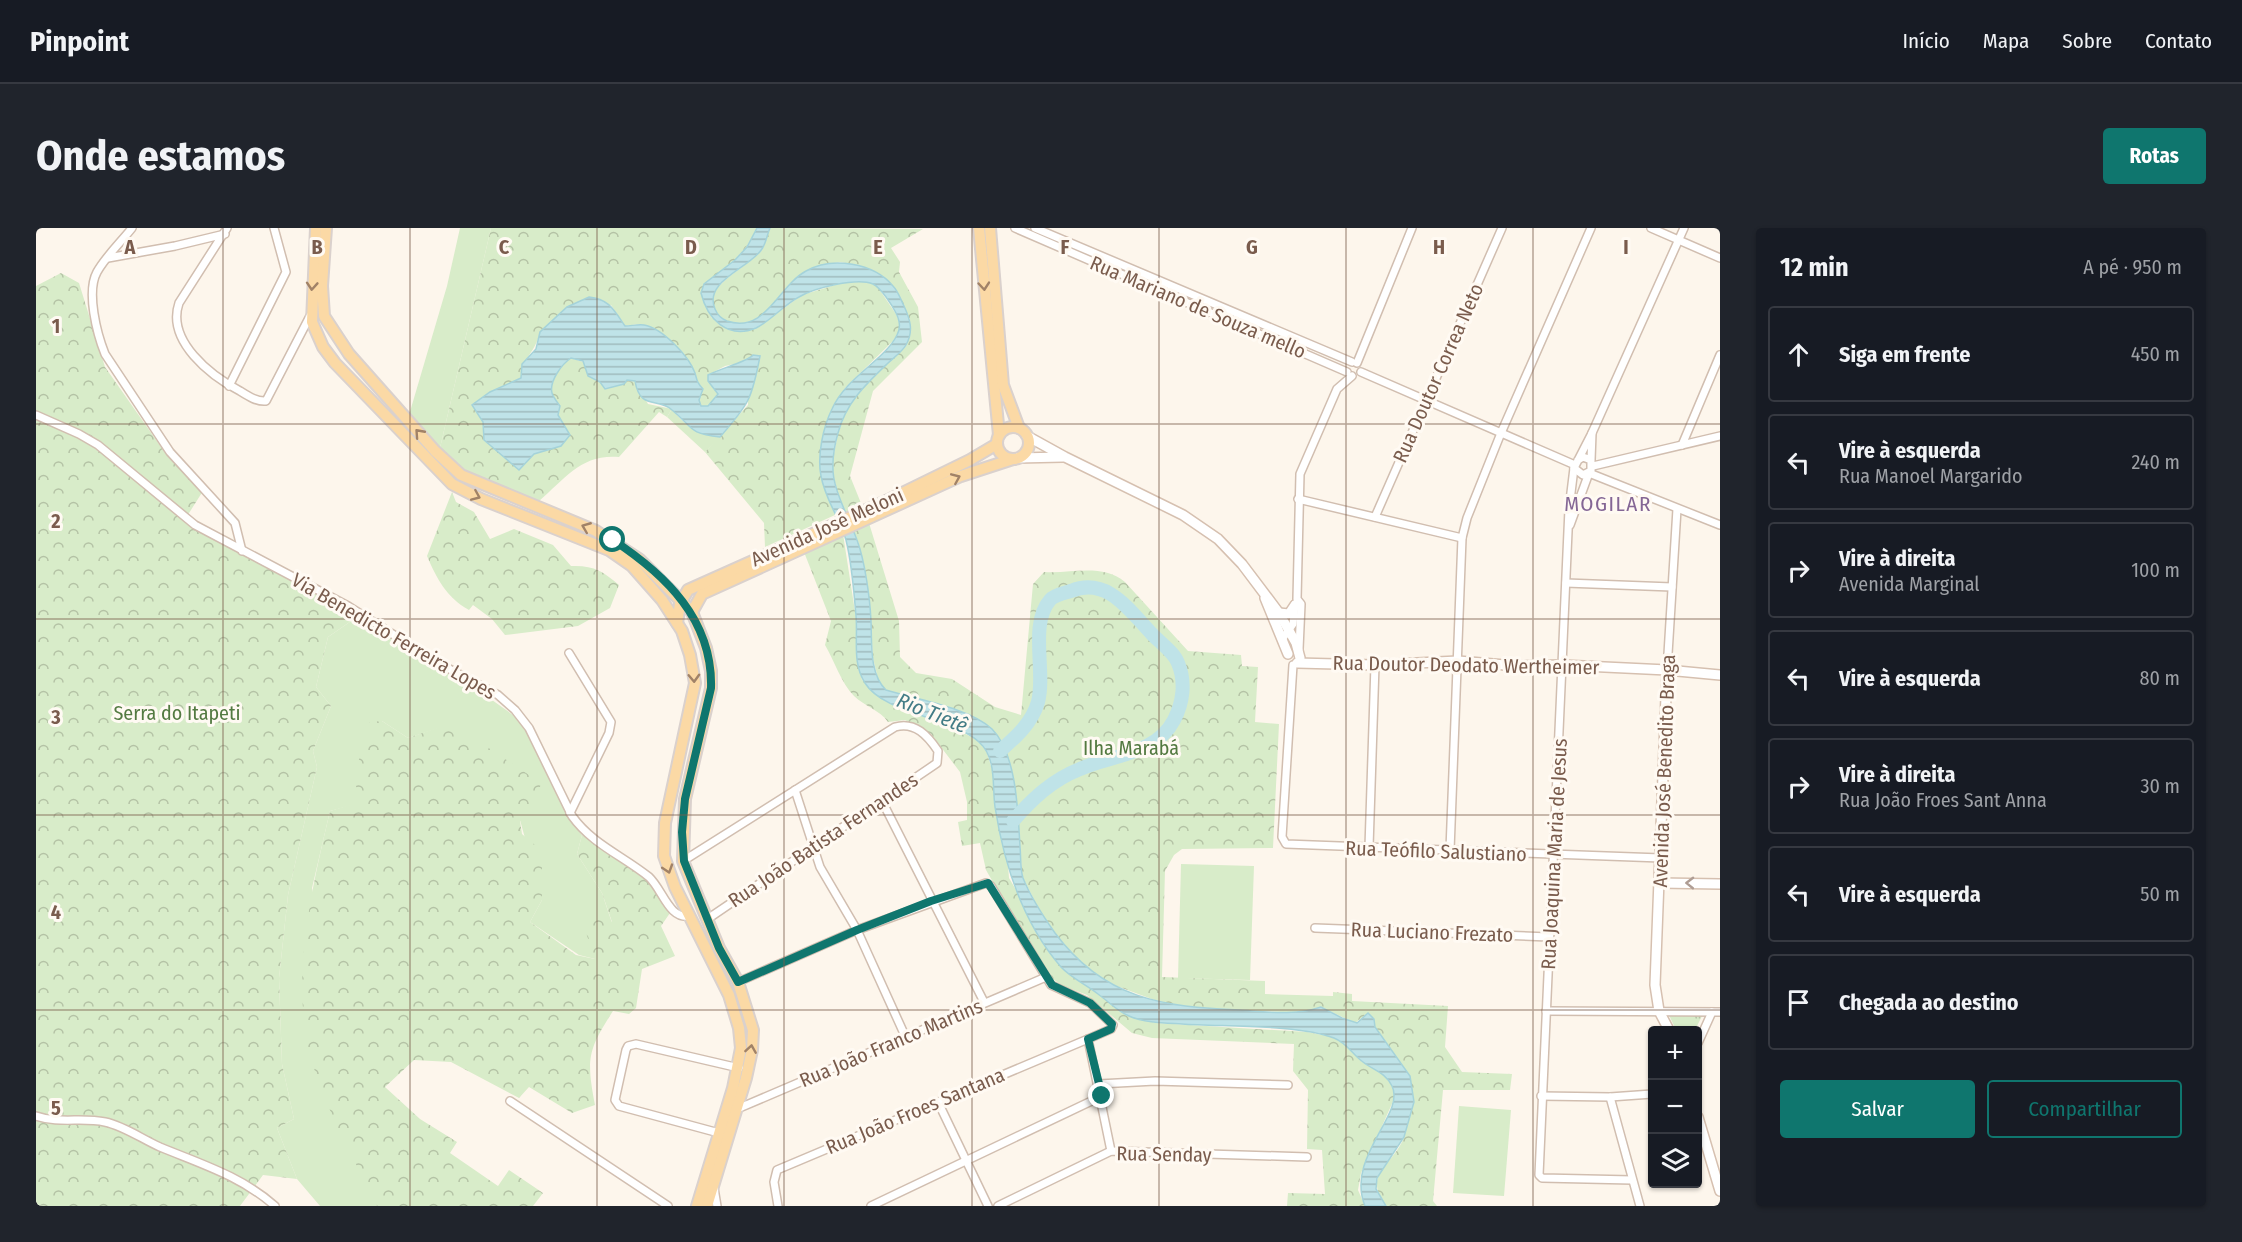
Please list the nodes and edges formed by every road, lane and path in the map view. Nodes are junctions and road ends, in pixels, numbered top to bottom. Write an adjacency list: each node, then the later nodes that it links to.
1 (132, 228): 16 (street)
2 (274, 228): 23 (street)
3 (316, 228): 18 (main road, one-way to 18)
4 (326, 228): 49 (main road, one-way to 4)
5 (979, 228): 30 (main road, one-way to 30)
6 (990, 228): 26 (main road)
7 (1015, 228): 22 (street, Rua Mariano de Souza mello)
8 (1035, 228): 20 (street, Rua Mariano de Souza mello)
9 (1412, 228): 20 (street)
10 (1502, 228): 24 (street, Rua Doutor Correa Neto)
11 (1591, 228): 27 (street)
12 (1652, 228): 15 (street)
13 (1684, 228): 15 (street)
14 (226, 231): 16 (street); 23 (street)
15 (1679, 240): 17 (street); 28 (street)
16 (108, 258): 45 (street)
17 (1720, 258)
18 (310, 314): 23 (street); 53 (main road, one-way to 53)
19 (1720, 355): 31 (street)
20 (1354, 362): 21 (street); 22 (street)
21 (1361, 372): 22 (street); 24 (street)
22 (1349, 374): 37 (street)
23 (229, 386)
24 (1425, 402): 27 (street); 40 (street, Rua Doutor Correa Neto)
25 (36, 415): 45 (street, Via Benedicto Ferreira Lopes)
26 (1023, 432): 30 (main road); 32 (street, Avenida José Meloni); 33 (main road)
27 (1501, 433): 35 (street); 44 (street)
28 (1592, 433): 34 (street); 35 (street)
29 (1720, 436): 31 (street)
30 (998, 439): 33 (main road); 38 (main road, Avenida José Meloni)
31 (1682, 445): 34 (street)
32 (1065, 457): 33 (street, Avenida José Meloni); 48 (street, Avenida José Meloni)
33 (1016, 458): 38 (main road, Avenida José Meloni, one-way to 33)
34 (1592, 463): 35 (street); 36 (street, Rua Joaquina Maria de Jesus)
35 (1575, 464): 36 (street); 42 (street, Rua Joaquina Maria de Jesus)
36 (1589, 473): 39 (street); 42 (street, Rua Joaquina Maria de Jesus)
37 (1298, 498): 40 (street); 50 (street)
38 (883, 507): 43 (main road, Avenida José Meloni)
39 (1677, 509): 41 (street); 47 (street, Avenida José Benedito Braga)
40 (1374, 518): 44 (street)
41 (1720, 525)
42 (1569, 527): 46 (street, Rua Joaquina Maria de Jesus)
43 (824, 533): 49 (main road, Avenida José Meloni); 51 (main road, Avenida José Meloni)
44 (1462, 538): 57 (street)
45 (242, 551): 64 (street, Via Benedicto Ferreira Lopes)
46 (1566, 583): 47 (street); 59 (street, Rua Joaquina Maria de Jesus)
47 (1672, 587): 60 (street, Avenida José Benedito Braga)
48 (1265, 596): 52 (street); 54 (street)
49 (682, 600): 51 (main road); 53 (main road)
50 (1296, 602): 52 (street); 54 (street); 56 (street)
51 (692, 612): 70 (main road)
52 (1279, 613): 54 (street)
53 (677, 623): 74 (main road, one-way to 74)
54 (1286, 635): 56 (street)
55 (570, 653): 64 (street)
56 (1296, 658): 58 (street, Rua Doutor Deodato Wertheimer); 65 (street, Rua Teófilo Salustiano)
57 (1458, 661): 58 (street, Rua Doutor Deodato Wertheimer); 59 (street, Rua Doutor Deodato Wertheimer); 67 (street)
58 (1375, 665): 65 (street)
59 (1563, 665): 60 (street, Rua Doutor Deodato Wertheimer); 68 (street, Rua Joaquina Maria de Jesus)
60 (1667, 670): 61 (street, Rua Doutor Deodato Wertheimer); 69 (street, Avenida José Benedito Braga)
61 (1720, 675)
62 (795, 790): 63 (street, Rua João Batista Fernandes); 66 (street); 70 (street)
63 (882, 801): 66 (street, Rua João Batista Fernandes); 73 (street)
64 (570, 813): 74 (street, Via Benedicto Ferreira Lopes)
65 (1369, 847): 67 (street, Rua Teófilo Salustiano)
66 (813, 849): 75 (street, Rua João Batista Fernandes); 77 (street)
67 (1450, 850): 68 (street, Rua Teófilo Salustiano)
68 (1553, 856): 69 (street, Rua Teófilo Salustiano); 78 (street, Rua Joaquina Maria de Jesus)
69 (1661, 858): 71 (street, Avenida José Benedito Braga)
70 (684, 861): 75 (main road)
71 (1660, 883): 72 (street, one-way to 71); 83 (street, Avenida José Benedito Braga)
72 (1720, 884)
73 (931, 901): 77 (street); 79 (street); 81 (street)
74 (690, 916): 89 (main road)
75 (709, 918): 80 (main road)
76 (1315, 928): 78 (street, Rua Luciano Frezato)
77 (857, 930): 80 (street); 87 (street)
78 (1550, 937): 82 (street, Rua Joaquina Maria de Jesus)
79 (1046, 977): 81 (street, Rua João Franco Martins); 88 (street, Rua João Froes Santana)
80 (738, 982): 98 (main road, one-way to 80)
81 (984, 1002): 87 (street, Rua João Franco Martins)
82 (1546, 1011): 83 (street); 94 (street, Rua Joaquina Maria de Jesus)
83 (1659, 1011): 84 (street); 85 (street, Avenida José Benedito Braga)
84 (1716, 1012): 86 (street)
85 (1666, 1026)
86 (1702, 1036)
87 (906, 1038): 98 (street, Rua João Franco Martins)
88 (1088, 1039): 90 (street); 97 (street, Rua João Froes Santana)
89 (739, 1068): 101 (main road); 101 (street)
90 (1099, 1084): 91 (street); 93 (street)
91 (1288, 1085)
92 (1648, 1094): 95 (street)
93 (1102, 1096): 102 (street); 104 (street)
94 (1541, 1096): 95 (street); 105 (street, Rua Joaquina Maria de Jesus)
95 (1610, 1097): 105 (street)
96 (510, 1101): 109 (street)
97 (938, 1102): 104 (street); 113 (street, Rua João Froes Santana)
98 (737, 1109): 106 (main road)
99 (36, 1116): 108 (street)
100 (1702, 1130): 107 (street)
101 (719, 1133): 110 (main road)
102 (1111, 1151): 103 (street, Rua Senday); 116 (street, Rua Senday)
103 (1306, 1157)
104 (966, 1161): 114 (street); 115 (street)
105 (1632, 1180): 117 (street)
106 (713, 1182): 111 (main road); 112 (street)
107 (1720, 1191)
108 (275, 1206)
109 (669, 1206)
110 (697, 1206)
111 (707, 1206)
112 (717, 1206)
113 (778, 1206)
114 (870, 1206)
115 (988, 1206)
116 (998, 1206)
117 (1640, 1206)

